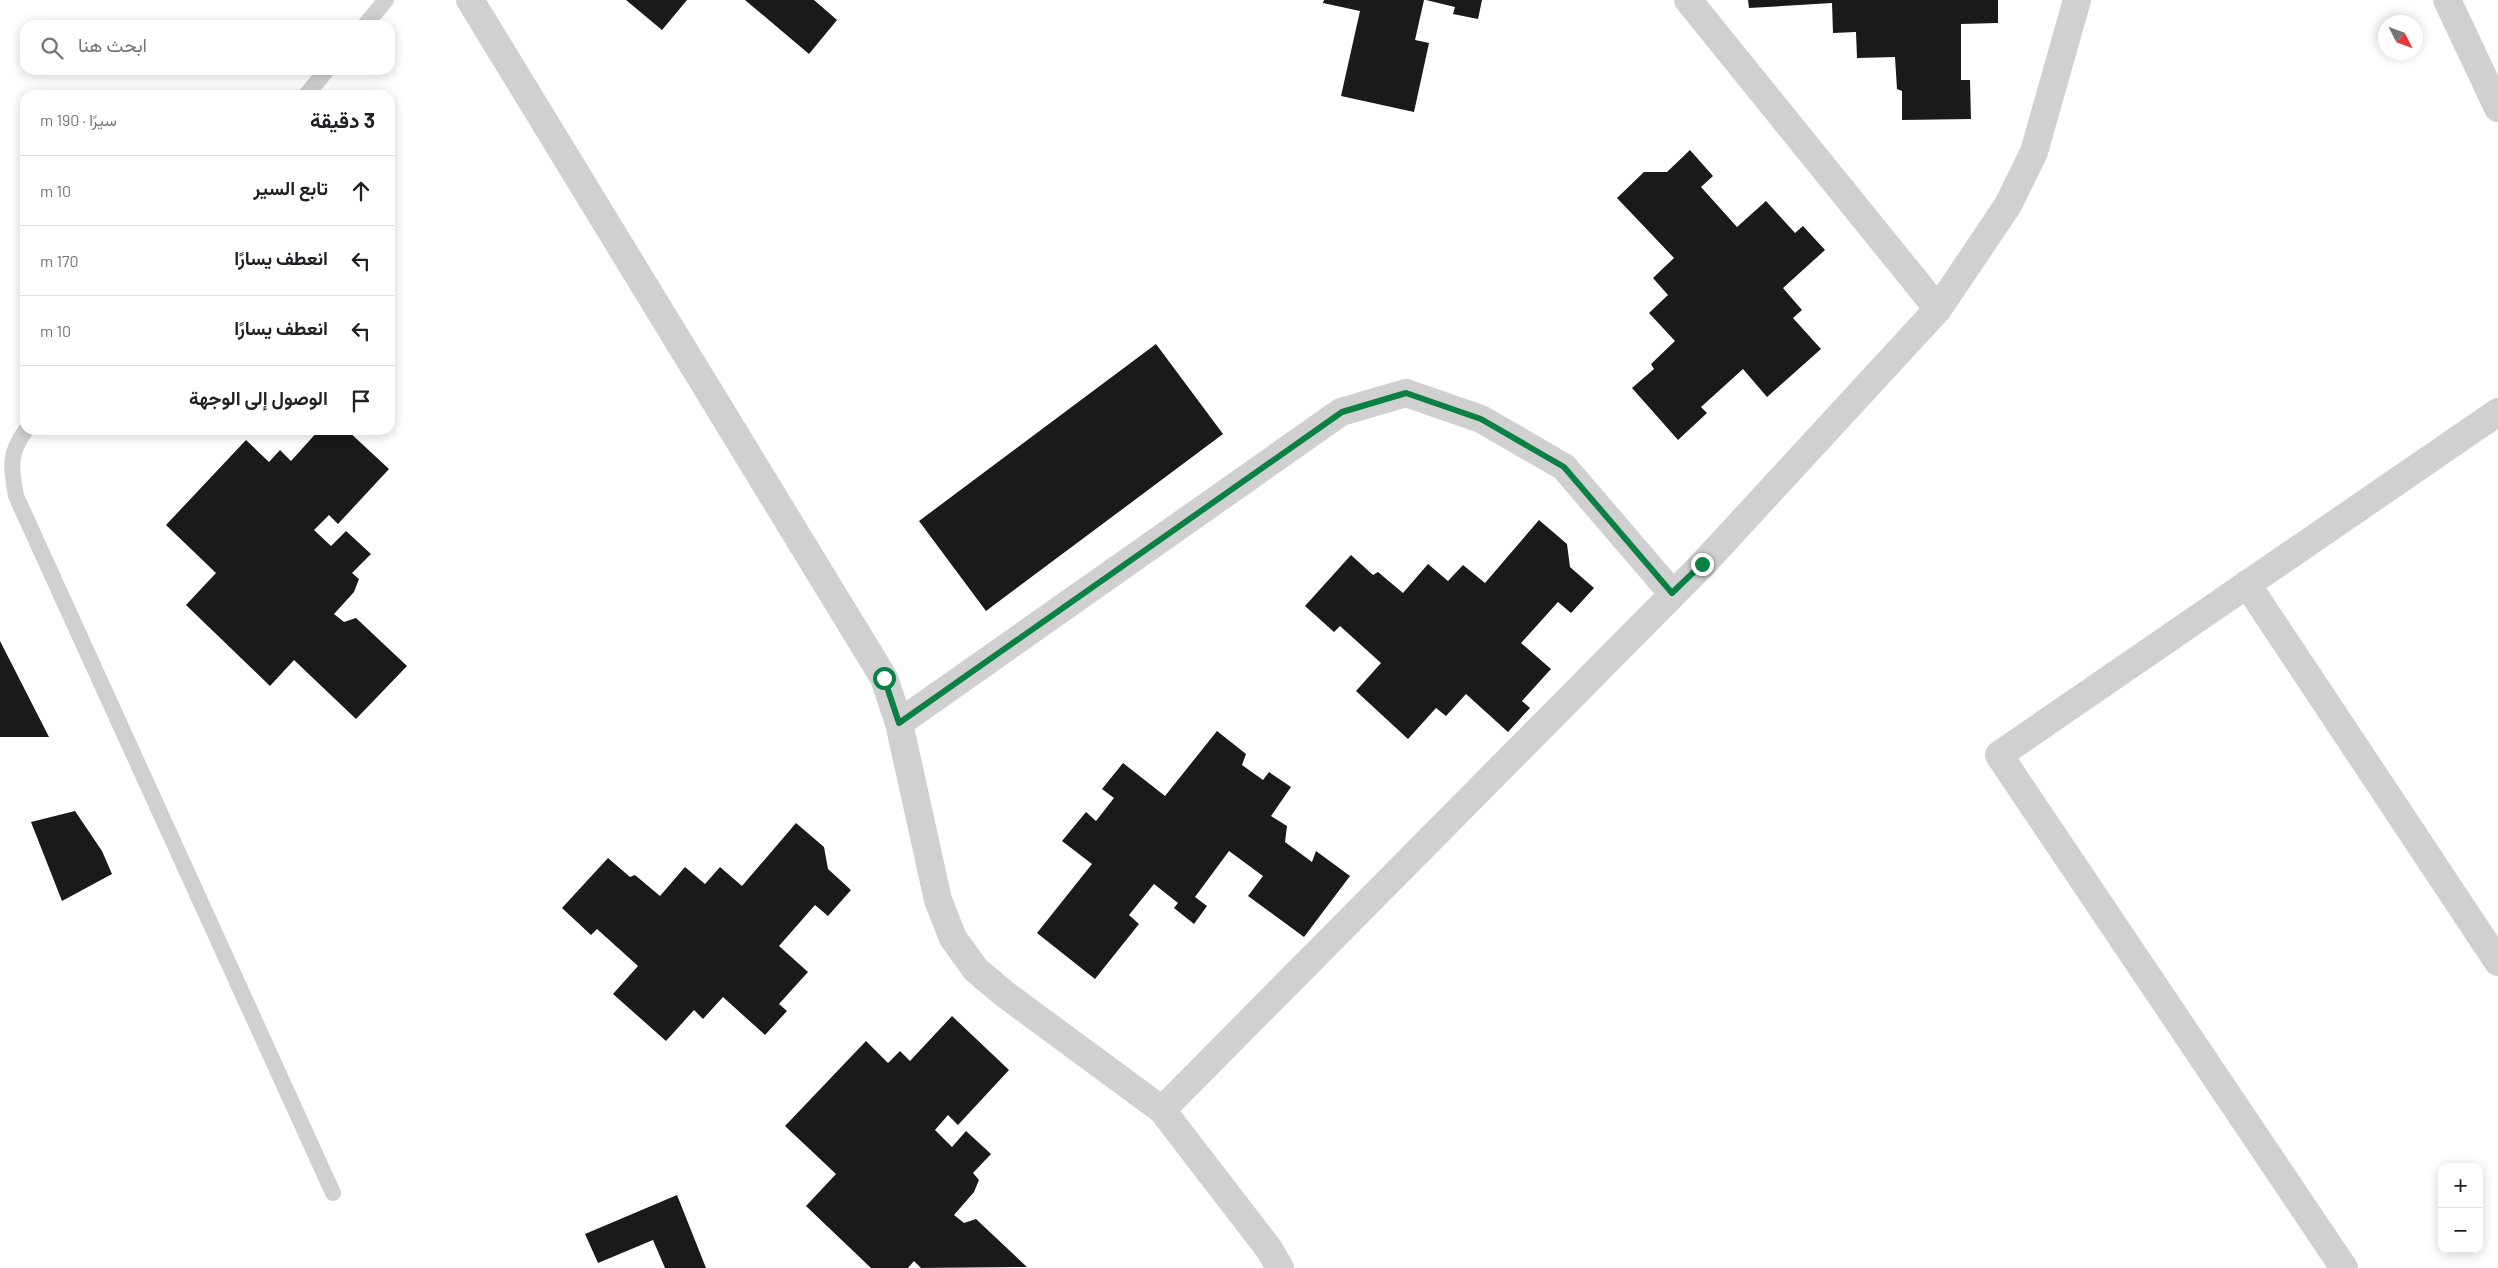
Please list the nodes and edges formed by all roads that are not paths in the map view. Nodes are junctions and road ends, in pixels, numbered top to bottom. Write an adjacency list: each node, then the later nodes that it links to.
1 (386, 0): 6 (lane)
2 (470, 0): 15 (street)
3 (1688, 0): 10 (street)
4 (2077, 0): 10 (street)
5 (2447, 0): 9 (street)
6 (369, 20)
7 (323, 75): 8 (lane)
8 (310, 90)
9 (2498, 108)
10 (1938, 309): 14 (street)
11 (2498, 412): 13 (street)
12 (22, 435): 18 (lane)
13 (2247, 584): 16 (street); 20 (street)
14 (1672, 593): 15 (street); 17 (street)
15 (899, 723): 17 (street)
16 (2498, 962)
17 (1162, 1110): 19 (street)
18 (333, 1193)
19 (1280, 1268)
20 (2344, 1268)

